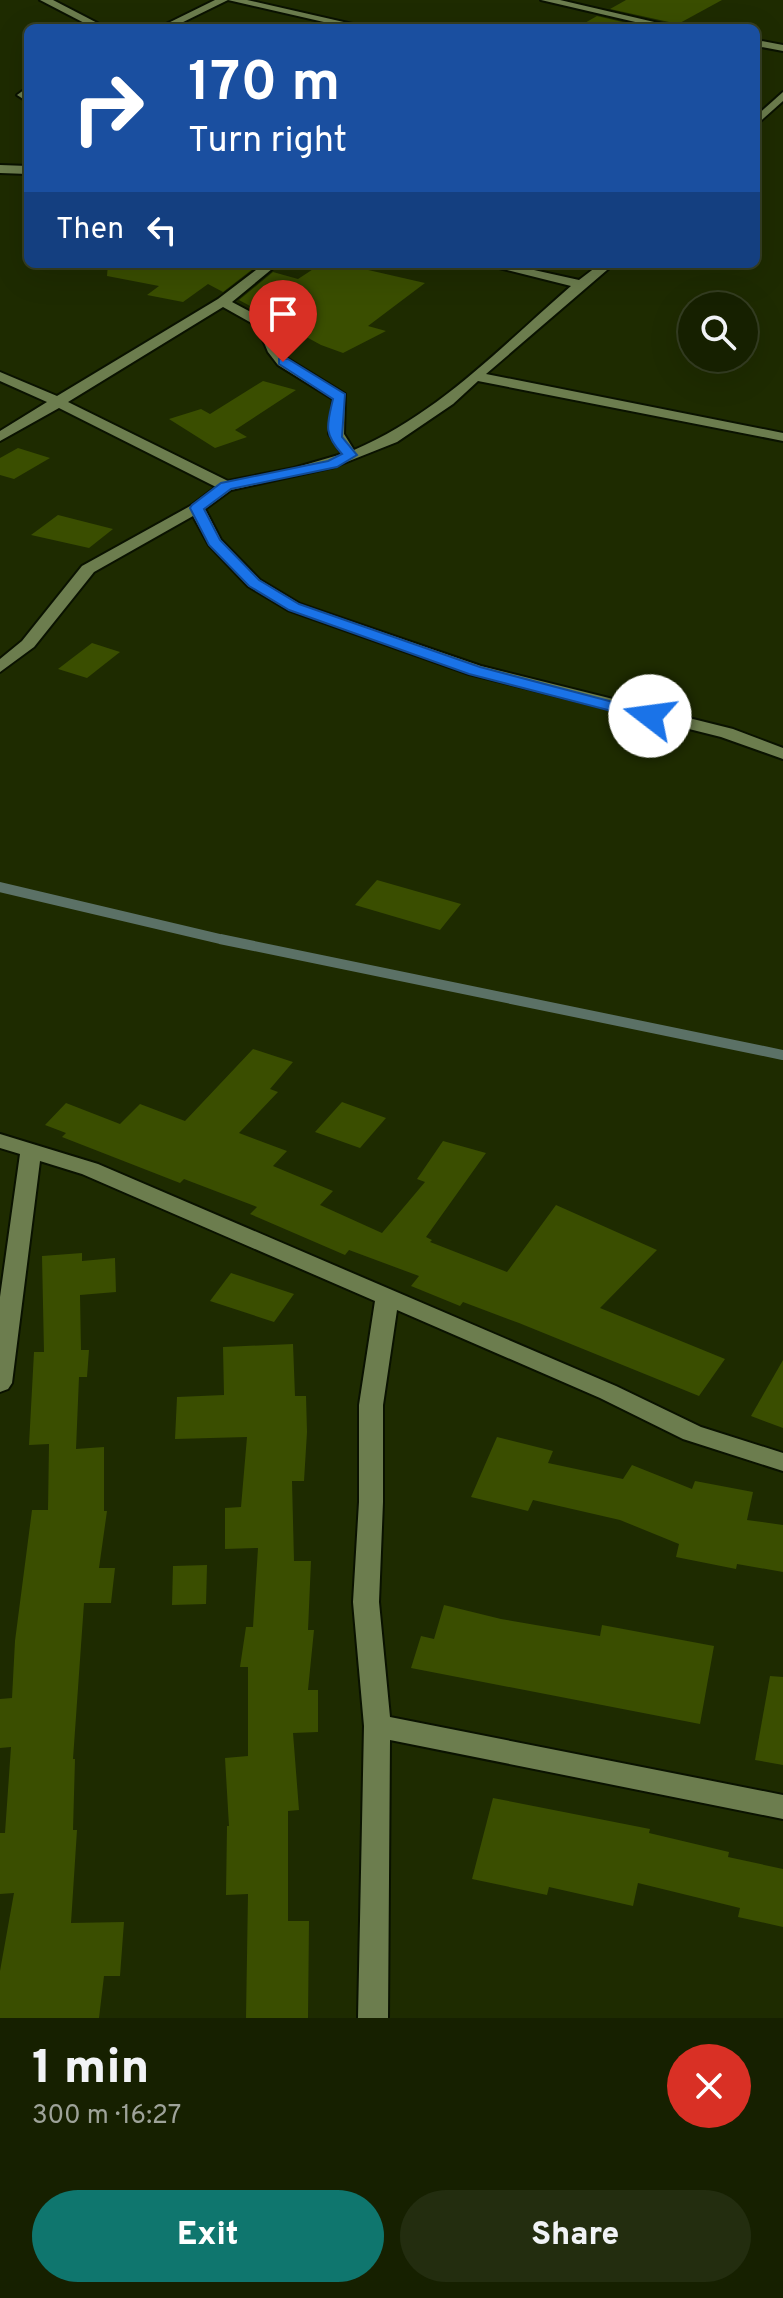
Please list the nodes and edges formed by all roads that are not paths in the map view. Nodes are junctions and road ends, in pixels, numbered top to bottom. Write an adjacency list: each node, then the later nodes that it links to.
1 (45, 0): 5 (street)
2 (223, 0): 6 (street)
3 (233, 0): 7 (street)
4 (546, 0): 8 (street)
5 (94, 24)
6 (172, 24)
7 (346, 24)
8 (645, 24)
9 (760, 44): 10 (street)
10 (783, 48)
11 (781, 101): 12 (street)
12 (760, 119)
13 (0, 169): 14 (street)
14 (24, 170)
15 (267, 268): 19 (street)
16 (507, 268): 18 (street)
17 (603, 268): 18 (street)
18 (581, 284): 21 (street)
19 (223, 302): 22 (street); 25 (street)
20 (0, 376): 22 (street)
21 (475, 376): 24 (street); 25 (street)
22 (54, 402): 23 (street); 26 (street)
23 (0, 437)
24 (783, 437)
25 (351, 455): 26 (street)
26 (226, 486): 27 (street)
27 (197, 508): 28 (street); 29 (street)
28 (0, 667)
29 (783, 754)
30 (0, 1141): 31 (street)
31 (31, 1149): 32 (street); 33 (street)
32 (387, 1299): 34 (street); 35 (street)
33 (0, 1383)
34 (783, 1462)
35 (377, 1726): 36 (street); 37 (street)
36 (783, 1807)
37 (373, 2018)

